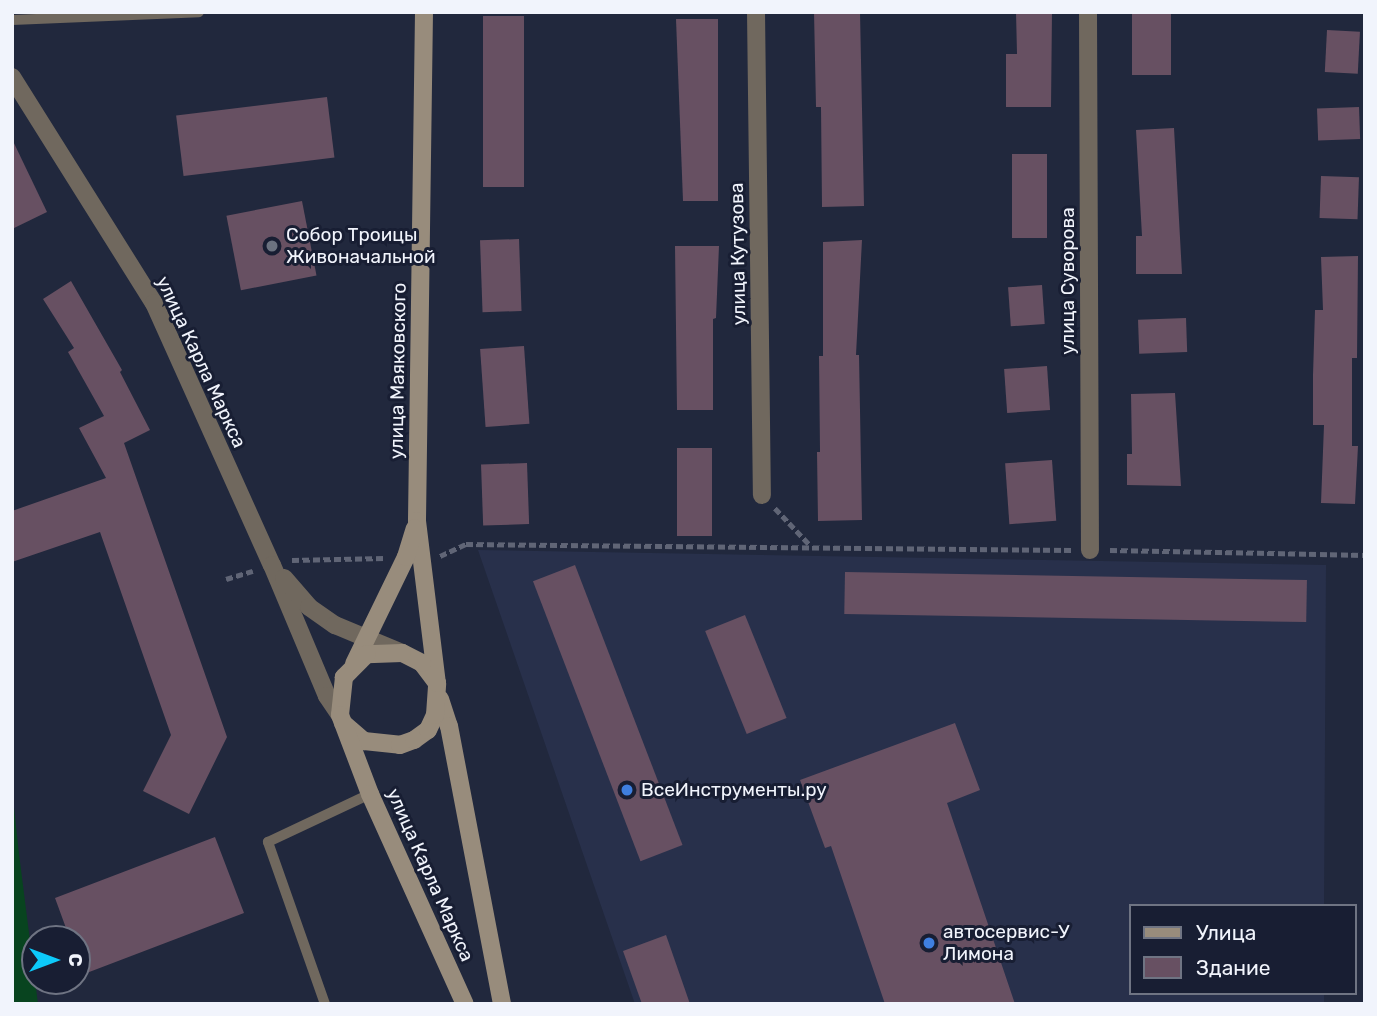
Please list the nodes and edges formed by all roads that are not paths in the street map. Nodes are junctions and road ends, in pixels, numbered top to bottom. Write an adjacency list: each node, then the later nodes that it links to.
1 (199, 12): 5 (lane)
2 (424, 12): 8 (main road, улица Маяковского)
3 (756, 12): 7 (street, улица Кутузова)
4 (1088, 12): 9 (street, улица Суворова)
5 (12, 20)
6 (12, 77): 10 (street, улица Карла Маркса)
7 (762, 495)
8 (417, 521): 11 (main road, улица Маяковского); 14 (main road, улица Маяковского)
9 (1090, 550)
10 (274, 564): 11 (street, улица Карла Маркса); 15 (street, улица Карла Маркса)
11 (365, 638): 12 (street, улица Карла Маркса); 13 (main road, улица Маяковского)
12 (402, 653): 13 (main road); 14 (main road)
13 (354, 664): 15 (main road)
14 (437, 688): 15 (main road); 19 (main road)
15 (342, 719): 16 (main road, улица Карла Маркса)
16 (370, 794): 17 (lane); 18 (main road, улица Карла Маркса)
17 (325, 1004)
18 (465, 1004)
19 (502, 1004)

